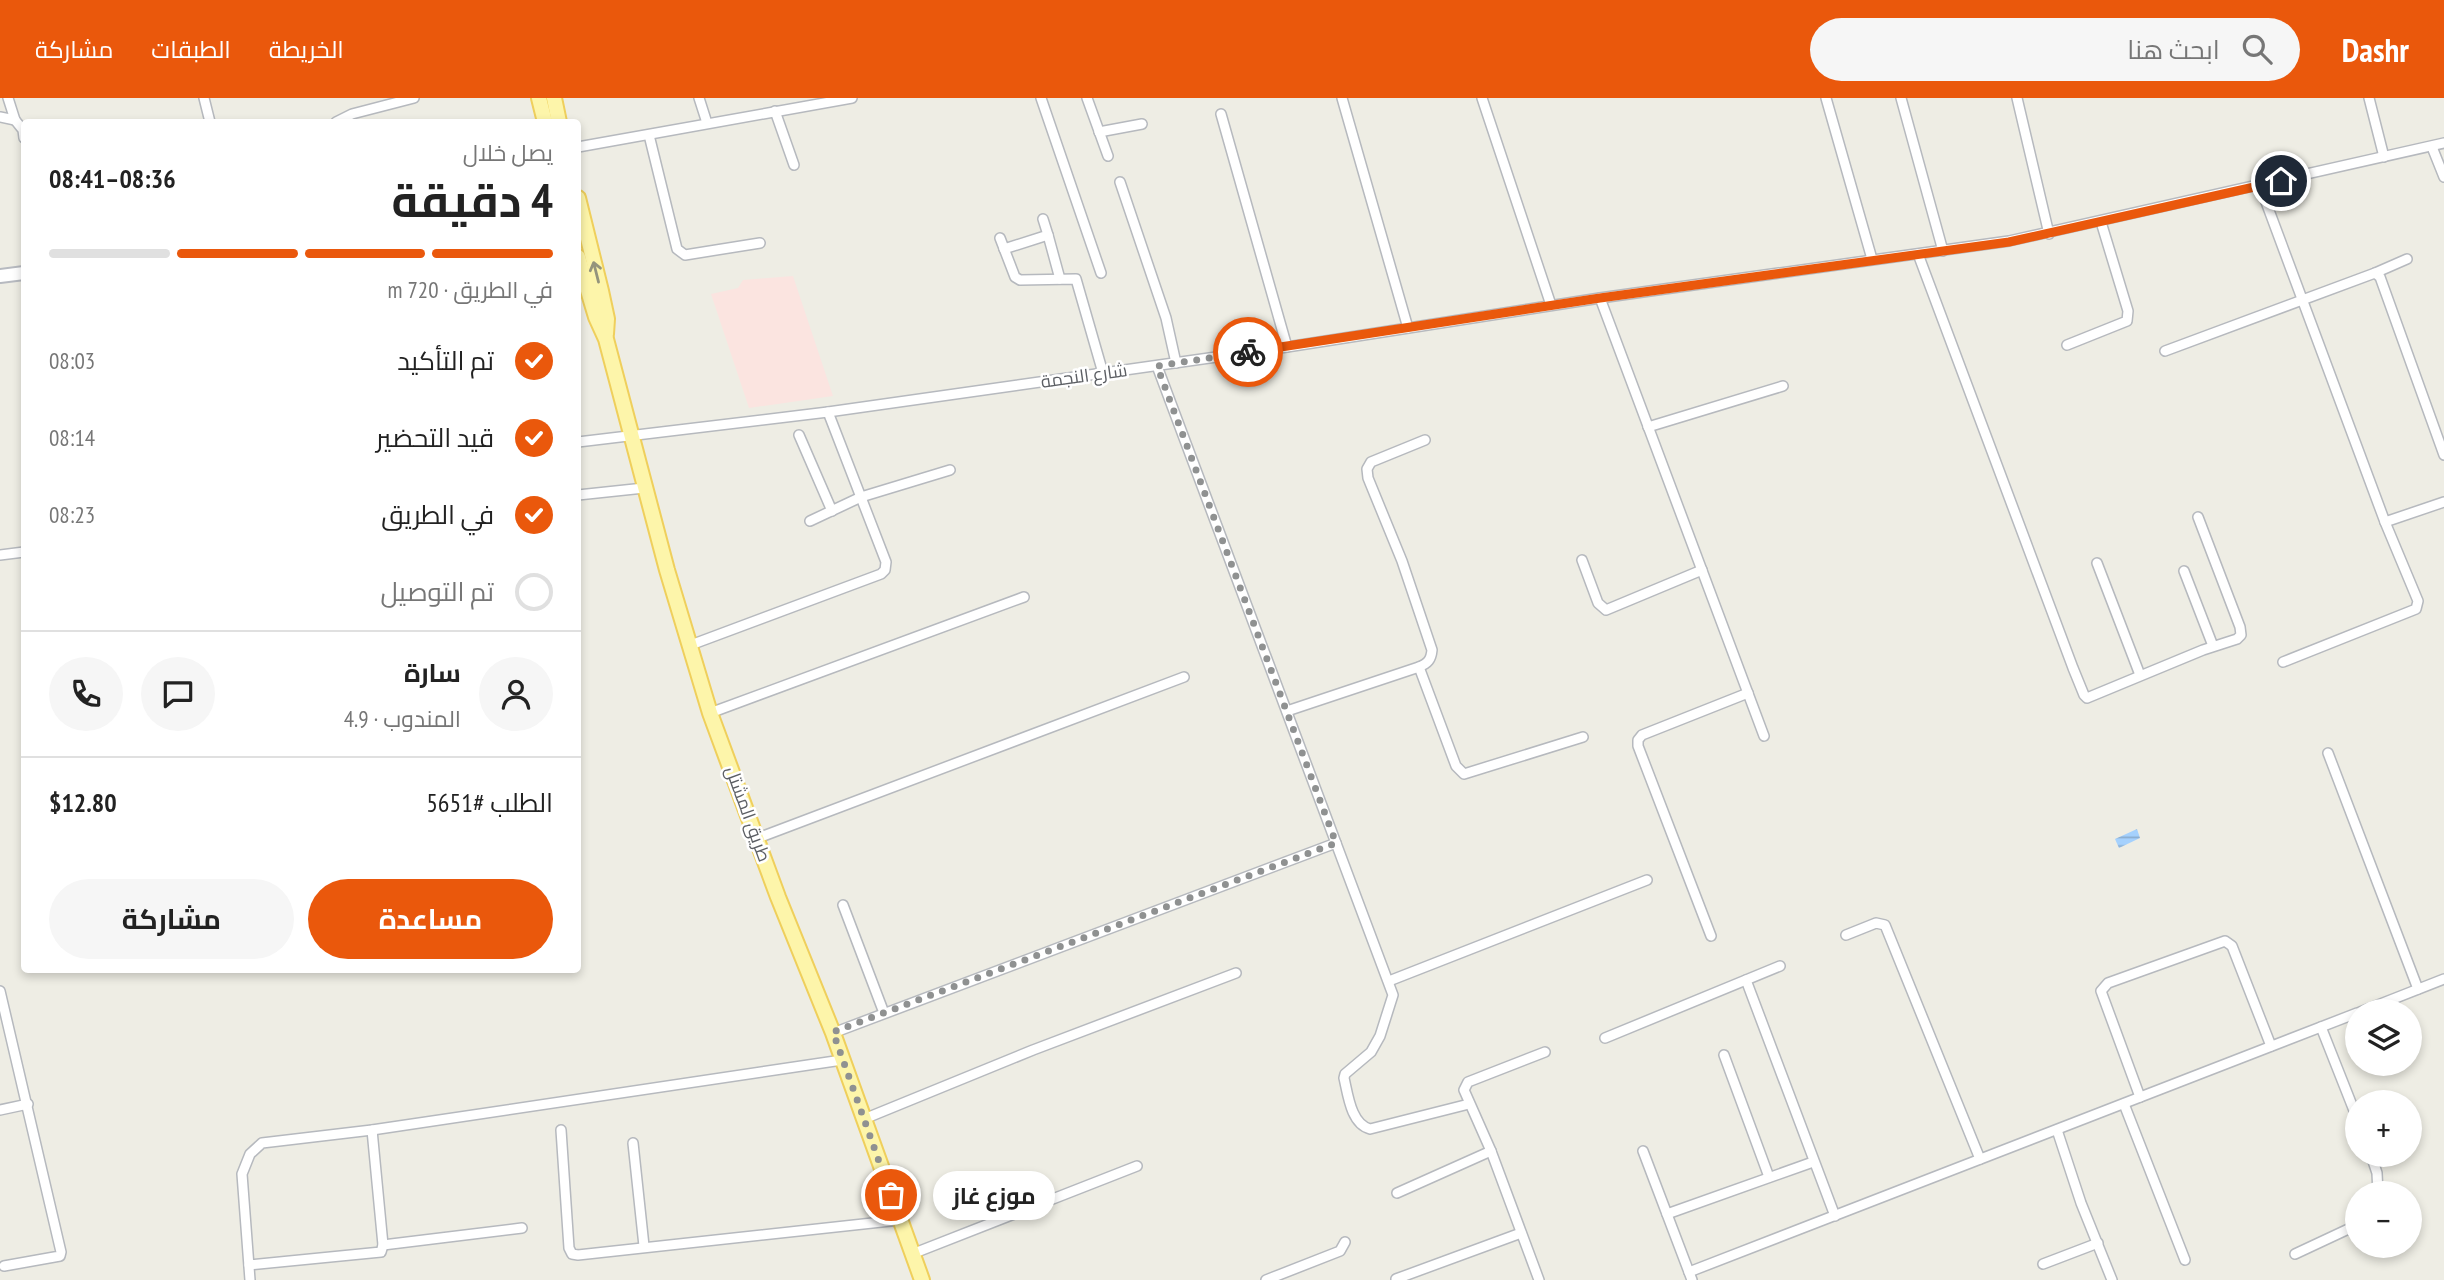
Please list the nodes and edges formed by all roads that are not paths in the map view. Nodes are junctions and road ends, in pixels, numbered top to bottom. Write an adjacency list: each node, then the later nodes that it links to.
1 (8, 98): 23 (street)
2 (204, 98): 19 (street)
3 (414, 98): 20 (street)
4 (539, 98): 21 (main road)
5 (554, 98): 22 (main road)
6 (699, 98): 24 (street)
7 (852, 98): 16 (street)
8 (1041, 98): 52 (street)
9 (1087, 98): 27 (street)
10 (1342, 98): 59 (street)
11 (1482, 98): 58 (street)
12 (1826, 98): 48 (street)
13 (1901, 98): 46 (street)
14 (2017, 98): 41 (street)
15 (2369, 98): 33 (street)
16 (775, 111): 24 (street); 34 (street)
17 (1221, 114): 62 (street)
18 (0, 117): 23 (street)
19 (209, 119)
20 (341, 119)
21 (544, 119)
22 (558, 119)
23 (15, 120): 26 (street)
24 (707, 123): 28 (street)
25 (1142, 124): 27 (street)
26 (21, 128)
27 (1100, 132): 32 (street)
28 (649, 135): 30 (street); 44 (street)
29 (2444, 143): 31 (street, شارع النجمة)
30 (581, 146)
31 (2432, 147): 33 (street, شارع النجمة); 35 (street)
32 (1108, 156)
33 (2384, 157): 37 (street, شارع النجمة)
34 (794, 165)
35 (2444, 177)
36 (1121, 182): 64 (street)
37 (2260, 186): 39 (street, شارع النجمة); 57 (street)
38 (1043, 219): 42 (street)
39 (2101, 222): 41 (street, شارع النجمة); 61 (street)
40 (581, 224): 60 (main road, طريق المشتل, one-way to 40)
41 (2049, 234): 46 (street, شارع النجمة)
42 (1048, 235): 45 (street); 55 (street)
43 (1000, 238): 45 (street)
44 (760, 243)
45 (1004, 249): 55 (street)
46 (1943, 251): 47 (street, شارع النجمة)
47 (1918, 254): 48 (street, شارع النجمة); 95 (street)
48 (1872, 259): 56 (street, شارع النجمة)
49 (2407, 259): 53 (street)
50 (581, 267): 60 (main road, طريق المشتل)
51 (21, 273): 54 (main road)
52 (1101, 273)
53 (2375, 273): 57 (street); 74 (street)
54 (0, 276)
55 (1060, 279): 66 (street)
56 (1600, 298): 58 (street, شارع النجمة); 69 (street)
57 (2302, 299): 63 (street); 83 (street)
58 (1551, 305): 59 (street, شارع النجمة)
59 (1408, 328): 62 (street, شارع النجمة)
60 (606, 339): 70 (main road, طريق المشتل)
61 (2067, 345)
62 (1287, 347): 64 (street, شارع النجمة)
63 (2165, 351)
64 (1176, 363): 65 (street, شارع النجمة)
65 (1157, 366): 66 (street, شارع النجمة); 98 (street)
66 (1103, 373): 68 (street, شارع النجمة)
67 (1783, 386): 69 (street)
68 (828, 412): 70 (street, شارع النجمة); 78 (street)
69 (1648, 427): 88 (street)
70 (631, 435): 73 (street, شارع النجمة); 76 (main road, طريق المشتل)
71 (799, 435): 80 (street)
72 (1425, 440): 94 (street)
73 (581, 442)
74 (2444, 454)
75 (950, 470): 78 (street)
76 (644, 488): 77 (street); 91 (main road, طريق المشتل)
77 (581, 495)
78 (862, 497): 80 (street); 91 (street)
79 (2444, 502): 83 (street)
80 (832, 511): 82 (street)
81 (2198, 517): 92 (street)
82 (810, 521)
83 (2385, 522): 93 (street)
84 (21, 552): 85 (street)
85 (0, 555)
86 (1582, 560): 88 (street)
87 (2096, 563): 95 (street)
88 (1702, 570): 97 (street)
89 (2184, 571): 92 (street)
90 (1024, 597): 99 (street)
91 (688, 646): 99 (main road, طريق المشتل)
92 (2213, 646): 95 (street)
93 (2283, 662)
94 (1419, 667): 98 (street); 101 (street)
95 (2140, 675)
96 (1184, 677): 103 (street)
97 (1748, 693): 100 (street); 108 (street)
98 (1287, 711): 104 (street)
99 (710, 713): 103 (main road, طريق المشتل)
100 (1764, 736)
101 (1583, 737)
102 (2328, 753): 114 (street)
103 (758, 838): 120 (main road, طريق المشتل)
104 (1336, 843): 111 (street); 117 (street)
105 (1647, 880): 111 (street)
106 (843, 905): 117 (street)
107 (1846, 934): 139 (street)
108 (1711, 936)
109 (1780, 966): 112 (street)
110 (1236, 973): 132 (street)
111 (1389, 981): 129 (street)
112 (1746, 981): 121 (street); 140 (street)
113 (2444, 981): 114 (street)
114 (2418, 989): 116 (street)
115 (0, 991): 128 (street)
116 (2392, 999)
117 (884, 1013): 120 (street)
118 (2345, 1018): 119 (street)
119 (2321, 1027): 122 (street); 126 (street)
120 (833, 1032): 125 (main road, طريق المشتل)
121 (1605, 1038)
122 (2271, 1046): 127 (street); 127 (street)
123 (1545, 1052): 129 (street)
124 (1724, 1055): 142 (street)
125 (842, 1059): 132 (main road, طريق المشتل); 133 (street)
126 (2346, 1090)
127 (2140, 1097): 130 (street)
128 (27, 1104): 131 (street); 159 (street)
129 (1469, 1104): 137 (street)
130 (2124, 1104): 135 (street); 156 (street)
131 (0, 1110)
132 (864, 1119): 146 (main road, طريق المشتل)
133 (372, 1130): 152 (street); 158 (street)
134 (561, 1130): 153 (street)
135 (2057, 1130): 139 (street); 151 (street)
136 (633, 1143): 153 (street)
137 (1491, 1151): 143 (street); 149 (street)
138 (1643, 1151): 144 (street)
139 (1980, 1159): 145 (street)
140 (1813, 1162): 142 (street); 145 (street)
141 (1137, 1166): 154 (street)
142 (1769, 1177): 144 (street)
143 (1397, 1192)
144 (1667, 1214): 160 (street)
145 (1835, 1216): 160 (street)
146 (900, 1220): 153 (street); 154 (main road, طريق المشتل)
147 (522, 1228): 152 (street)
148 (2345, 1231): 155 (street)
149 (1521, 1233): 161 (street); 165 (street)
150 (1345, 1241): 164 (street)
151 (2098, 1243): 157 (street); 166 (street)
152 (383, 1245): 158 (street)
153 (644, 1246)
154 (912, 1254): 163 (main road, طريق المشتل)
155 (2295, 1254)
156 (2185, 1260)
157 (2043, 1264)
158 (249, 1265): 162 (street)
159 (5, 1266)
160 (1691, 1276)
161 (1396, 1279)
162 (250, 1280)
163 (922, 1280)
164 (1266, 1280)
165 (1539, 1280)
166 (2112, 1280)

